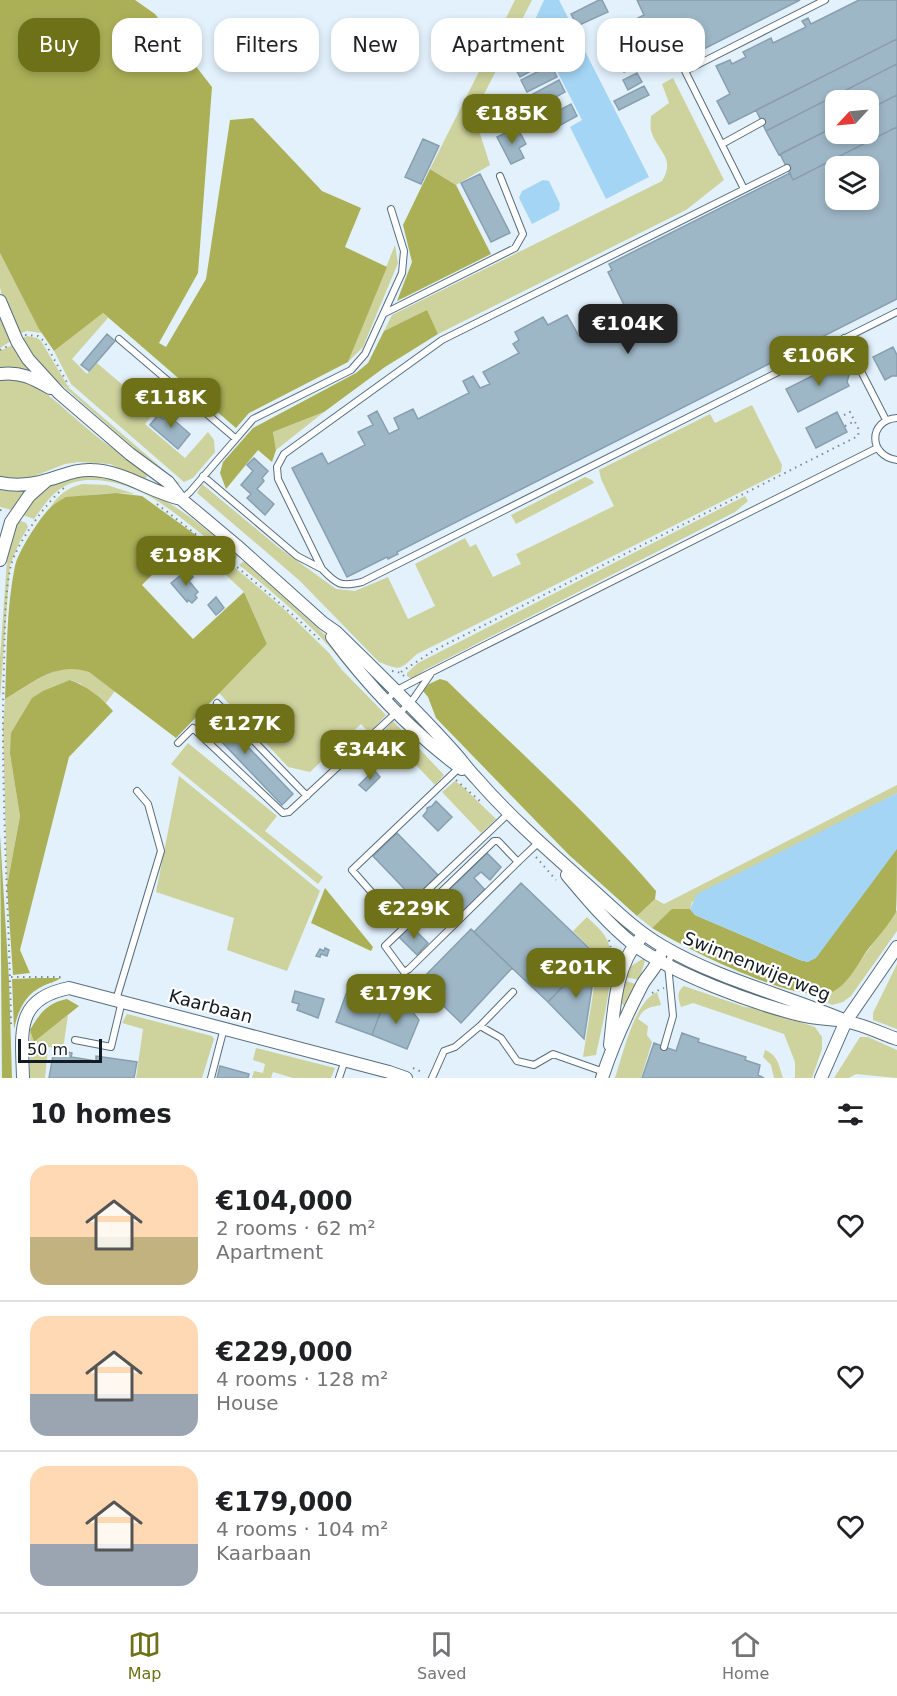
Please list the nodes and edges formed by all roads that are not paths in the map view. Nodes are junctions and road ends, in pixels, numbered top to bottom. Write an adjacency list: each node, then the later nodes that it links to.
1 (825, 0): 2 (lane)
2 (705, 61)
3 (686, 72): 5 (lane)
4 (762, 122): 5 (lane)
5 (722, 144): 8 (lane)
6 (787, 168): 8 (lane)
7 (500, 176): 12 (lane)
8 (744, 189): 27 (lane)
9 (391, 209): 12 (lane)
10 (0, 301): 16 (street, Swinnenwijerweg)
11 (897, 312): 13 (lane)
12 (384, 313): 19 (lane)
13 (844, 338): 18 (lane); 27 (lane)
14 (119, 339): 19 (lane)
15 (0, 375): 16 (street, Swinnenwijerweg)
16 (59, 393): 25 (street, Swinnenwijerweg)
17 (897, 418): 18 (lane)
18 (886, 420): 20 (lane)
19 (235, 438): 22 (lane)
20 (877, 448): 21 (lane); 28 (lane)
21 (897, 460)
22 (203, 476): 25 (lane); 27 (lane)
23 (47, 480): 24 (street, Swinnenwijerweg); 25 (street, Swinnenwijerweg); 26 (street, Swinnenwijerweg)
24 (0, 483)
25 (181, 499): 29 (street, Swinnenwijerweg)
26 (0, 560)
27 (322, 569)
28 (430, 674): 29 (lane); 31 (lane)
29 (391, 696): 31 (street, Swinnenwijerweg)
30 (217, 703): 35 (lane)
31 (402, 710): 33 (street, Swinnenwijerweg); 35 (lane)
32 (178, 743): 35 (lane)
33 (458, 768): 36 (street, Swinnenwijerweg); 36 (lane)
34 (137, 791): 45 (lane)
35 (307, 795)
36 (510, 813): 37 (street, Swinnenwijerweg)
37 (542, 845): 38 (lane); 39 (street, Swinnenwijerweg); 40 (street, Swinnenwijerweg)
38 (518, 862): 38 (lane)
39 (645, 934): 40 (street); 42 (street, Swinnenwijerweg)
40 (634, 945): 43 (street, Swinnenwijerweg); 53 (street)
41 (897, 947): 46 (street)
42 (666, 948): 43 (street); 46 (street, Swinnenwijerweg)
43 (663, 963): 46 (street, Swinnenwijerweg); 51 (lane); 53 (street)
44 (513, 992): 47 (lane)
45 (119, 1000): 48 (street, Kaarbaan); 50 (lane); 54 (street, Kaarbaan)
46 (846, 1022): 49 (street, Swinnenwijerweg); 59 (street)
47 (480, 1026): 53 (lane); 58 (lane)
48 (224, 1028): 52 (street, Kaarbaan); 55 (lane)
49 (897, 1039)
50 (75, 1040)
51 (664, 1047)
52 (345, 1060): 56 (lane); 57 (street, Kaarbaan)
53 (604, 1070)
54 (22, 1078)
55 (211, 1078)
56 (339, 1078)
57 (406, 1078)
58 (432, 1078)
59 (821, 1078)

